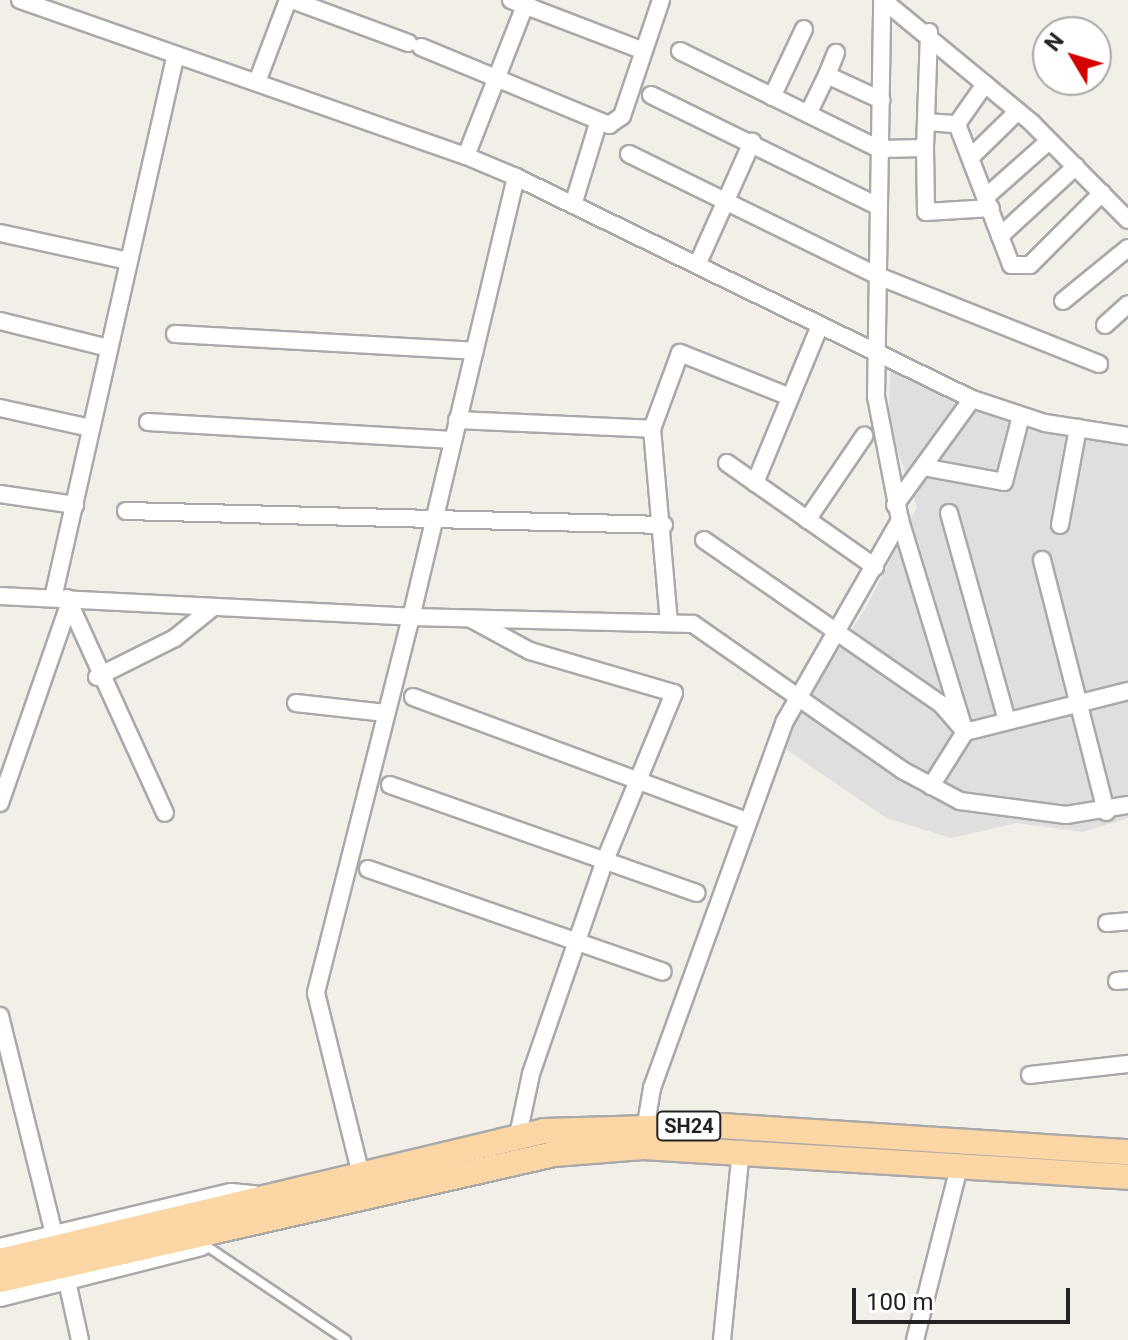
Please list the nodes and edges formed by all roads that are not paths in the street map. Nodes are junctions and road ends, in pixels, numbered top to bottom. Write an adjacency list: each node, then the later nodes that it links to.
1 (20, 0): 11 (street)
2 (290, 0): 13 (street); 14 (street)
3 (661, 0): 8 (street)
4 (883, 0): 7 (street); 18 (street)
5 (521, 2): 8 (street); 13 (street)
6 (804, 29): 17 (street)
7 (929, 32): 15 (street); 21 (street)
8 (644, 51): 22 (street)
9 (680, 51): 17 (street)
10 (836, 53): 12 (street)
11 (175, 58): 14 (street); 42 (street)
12 (827, 75): 18 (street); 20 (street)
13 (495, 80): 22 (street); 29 (street)
14 (257, 82): 29 (street)
15 (985, 84): 19 (street); 23 (street)
16 (651, 95): 25 (street)
17 (772, 97): 20 (street)
18 (881, 100): 27 (street)
19 (1018, 111): 24 (street); 30 (street)
20 (808, 114): 27 (street)
21 (926, 122): 23 (street); 26 (street)
22 (598, 123): 36 (street)
23 (957, 124): 30 (street)
24 (1049, 141): 31 (street); 34 (street)
25 (752, 142): 35 (street); 37 (street)
26 (925, 148): 27 (street); 34 (street)
27 (879, 149): 37 (street)
28 (629, 154): 35 (street)
29 (466, 156): 32 (street)
30 (972, 156): 34 (street)
31 (1076, 166): 33 (street); 40 (street)
32 (516, 177): 36 (street); 52 (street)
33 (1102, 193): 38 (street); 40 (street)
34 (990, 202): 40 (street)
35 (726, 203): 43 (street); 44 (street)
36 (573, 205): 43 (street)
37 (876, 205): 44 (street)
38 (1128, 220)
39 (0, 233): 42 (street)
40 (1000, 236)
41 (1128, 248): 45 (street)
42 (128, 261): 51 (street)
43 (698, 263): 49 (street)
44 (878, 276): 53 (street); 54 (street)
45 (1063, 301)
46 (1128, 304): 48 (street)
47 (0, 321): 51 (street)
48 (1105, 325)
49 (819, 328): 53 (street); 55 (street)
50 (175, 334): 52 (street)
51 (109, 348): 61 (street)
52 (475, 351): 59 (street)
53 (877, 355): 56 (street); 73 (street)
54 (1099, 364)
55 (790, 397): 63 (street); 69 (street)
56 (972, 399): 58 (street); 68 (street)
57 (0, 408): 61 (street)
58 (1021, 416): 62 (street); 68 (street)
59 (457, 420): 63 (street); 66 (street)
60 (148, 422): 66 (street)
61 (90, 428): 71 (street)
62 (1078, 428): 65 (street); 78 (street)
63 (652, 429): 77 (street)
64 (864, 436): 75 (street)
65 (1128, 436)
66 (452, 440): 76 (street)
67 (727, 463): 69 (street)
68 (928, 468): 73 (street)
69 (755, 483): 75 (street)
70 (0, 494): 71 (street)
71 (75, 505): 83 (street)
72 (126, 511): 76 (street)
73 (898, 512): 81 (street); 97 (street)
74 (949, 513): 96 (street)
75 (807, 520): 81 (street)
76 (432, 521): 77 (street); 85 (street)
77 (664, 525): 87 (street)
78 (1060, 525)
79 (704, 540): 88 (street)
80 (1042, 560): 93 (street)
81 (875, 567): 88 (street)
82 (0, 596): 83 (street)
83 (63, 601): 84 (street); 89 (street); 101 (street)
84 (212, 608): 85 (street); 89 (street)
85 (411, 617): 86 (street); 95 (street)
86 (470, 618): 87 (street); 98 (street)
87 (669, 623): 91 (street)
88 (834, 631): 91 (street); 97 (street)
89 (97, 677): 104 (street)
90 (1128, 691): 93 (street)
91 (796, 696): 100 (street); 105 (street)
92 (413, 697): 98 (street)
93 (1081, 701): 96 (street); 103 (street)
94 (296, 703): 95 (street)
95 (385, 713): 123 (street)
96 (1006, 717): 97 (street)
97 (965, 732): 100 (street)
98 (638, 778): 105 (street); 106 (street)
99 (390, 785): 106 (street)
100 (931, 786): 103 (street)
101 (0, 803)
102 (1128, 805): 103 (street)
103 (1106, 812)
104 (165, 813)
105 (747, 821): 119 (street)
106 (605, 860): 108 (street); 111 (street)
107 (368, 869): 111 (street)
108 (697, 893)
109 (1128, 921): 110 (street)
110 (1107, 923)
111 (577, 943): 112 (street); 118 (street)
112 (663, 972)
113 (0, 1016): 116 (street)
114 (1128, 1064): 115 (street)
115 (1030, 1075)
116 (17, 1081): 117 (street); 127 (street)
117 (0, 1084)
118 (518, 1135): 119 (main road, SH24); 123 (main road, SH24)
119 (644, 1136): 120 (main road, SH24); 121 (main road, SH24); 126 (main road, SH24)
120 (741, 1151): 122 (main road, SH24); 135 (street)
121 (1128, 1152)
122 (959, 1167): 124 (main road, SH24); 136 (street)
123 (360, 1171): 125 (main road, SH24)
124 (1128, 1177)
125 (256, 1196): 126 (main road, SH24); 127 (street)
126 (206, 1229): 129 (main road, SH24); 130 (main road, SH24); 131 (street); 134 (lane)
127 (54, 1235): 128 (street)
128 (0, 1248)
129 (0, 1261)
130 (0, 1280)
131 (67, 1281): 132 (street); 133 (street)
132 (0, 1297)
133 (80, 1340)
134 (346, 1340)
135 (722, 1340)
136 (915, 1340)

